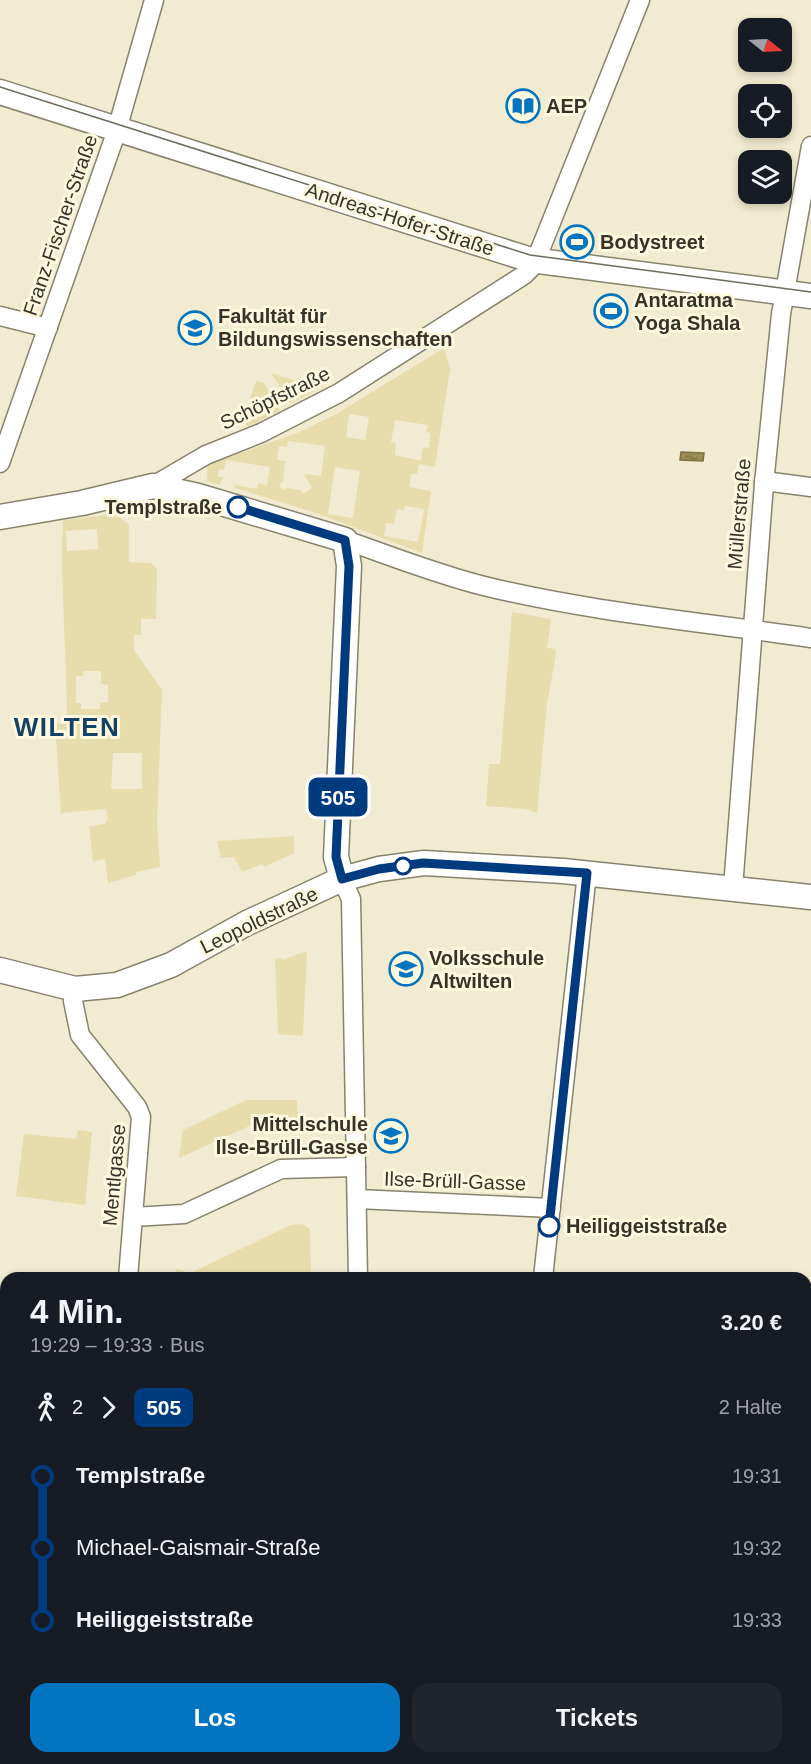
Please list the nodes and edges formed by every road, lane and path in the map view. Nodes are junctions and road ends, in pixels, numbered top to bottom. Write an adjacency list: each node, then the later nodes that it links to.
1 (154, 0): 4 (street, Franz-Fischer-Straße)
2 (640, 0): 6 (street, Schöpfstraße)
3 (0, 92): 4 (street, Andreas-Hofer-Straße)
4 (117, 129): 6 (street, Andreas-Hofer-Straße); 10 (street, Franz-Fischer-Straße)
5 (811, 146): 7 (street, Müllerstraße)
6 (538, 261): 7 (street, Andreas-Hofer-Straße); 13 (street, Schöpfstraße)
7 (784, 293): 8 (street, Andreas-Hofer-Straße); 12 (street, Müllerstraße)
8 (811, 296)
9 (0, 316): 10 (street)
10 (48, 328): 11 (street, Franz-Fischer-Straße)
11 (0, 463)
12 (764, 481): 14 (street); 17 (street, Müllerstraße)
13 (153, 486): 15 (street); 16 (street)
14 (811, 487)
15 (0, 517)
16 (345, 540): 17 (street); 20 (street)
17 (752, 629): 18 (street); 21 (street, Müllerstraße)
18 (811, 638)
19 (587, 873): 20 (street, Leopoldstraße); 21 (street, Leopoldstraße); 27 (street)
20 (342, 879): 24 (street, Leopoldstraße); 25 (street)
21 (733, 888): 22 (street, Leopoldstraße)
22 (811, 897)
23 (1, 977): 24 (street, Leopoldstraße)
24 (75, 990): 28 (street, Mentlgasse)
25 (356, 1167): 26 (street); 28 (street)
26 (357, 1199): 27 (street, Ilse-Brüll-Gasse); 30 (street)
27 (551, 1208): 31 (street)
28 (133, 1217): 29 (street, Mentlgasse)
29 (128, 1272)
30 (357, 1272)
31 (544, 1272)

